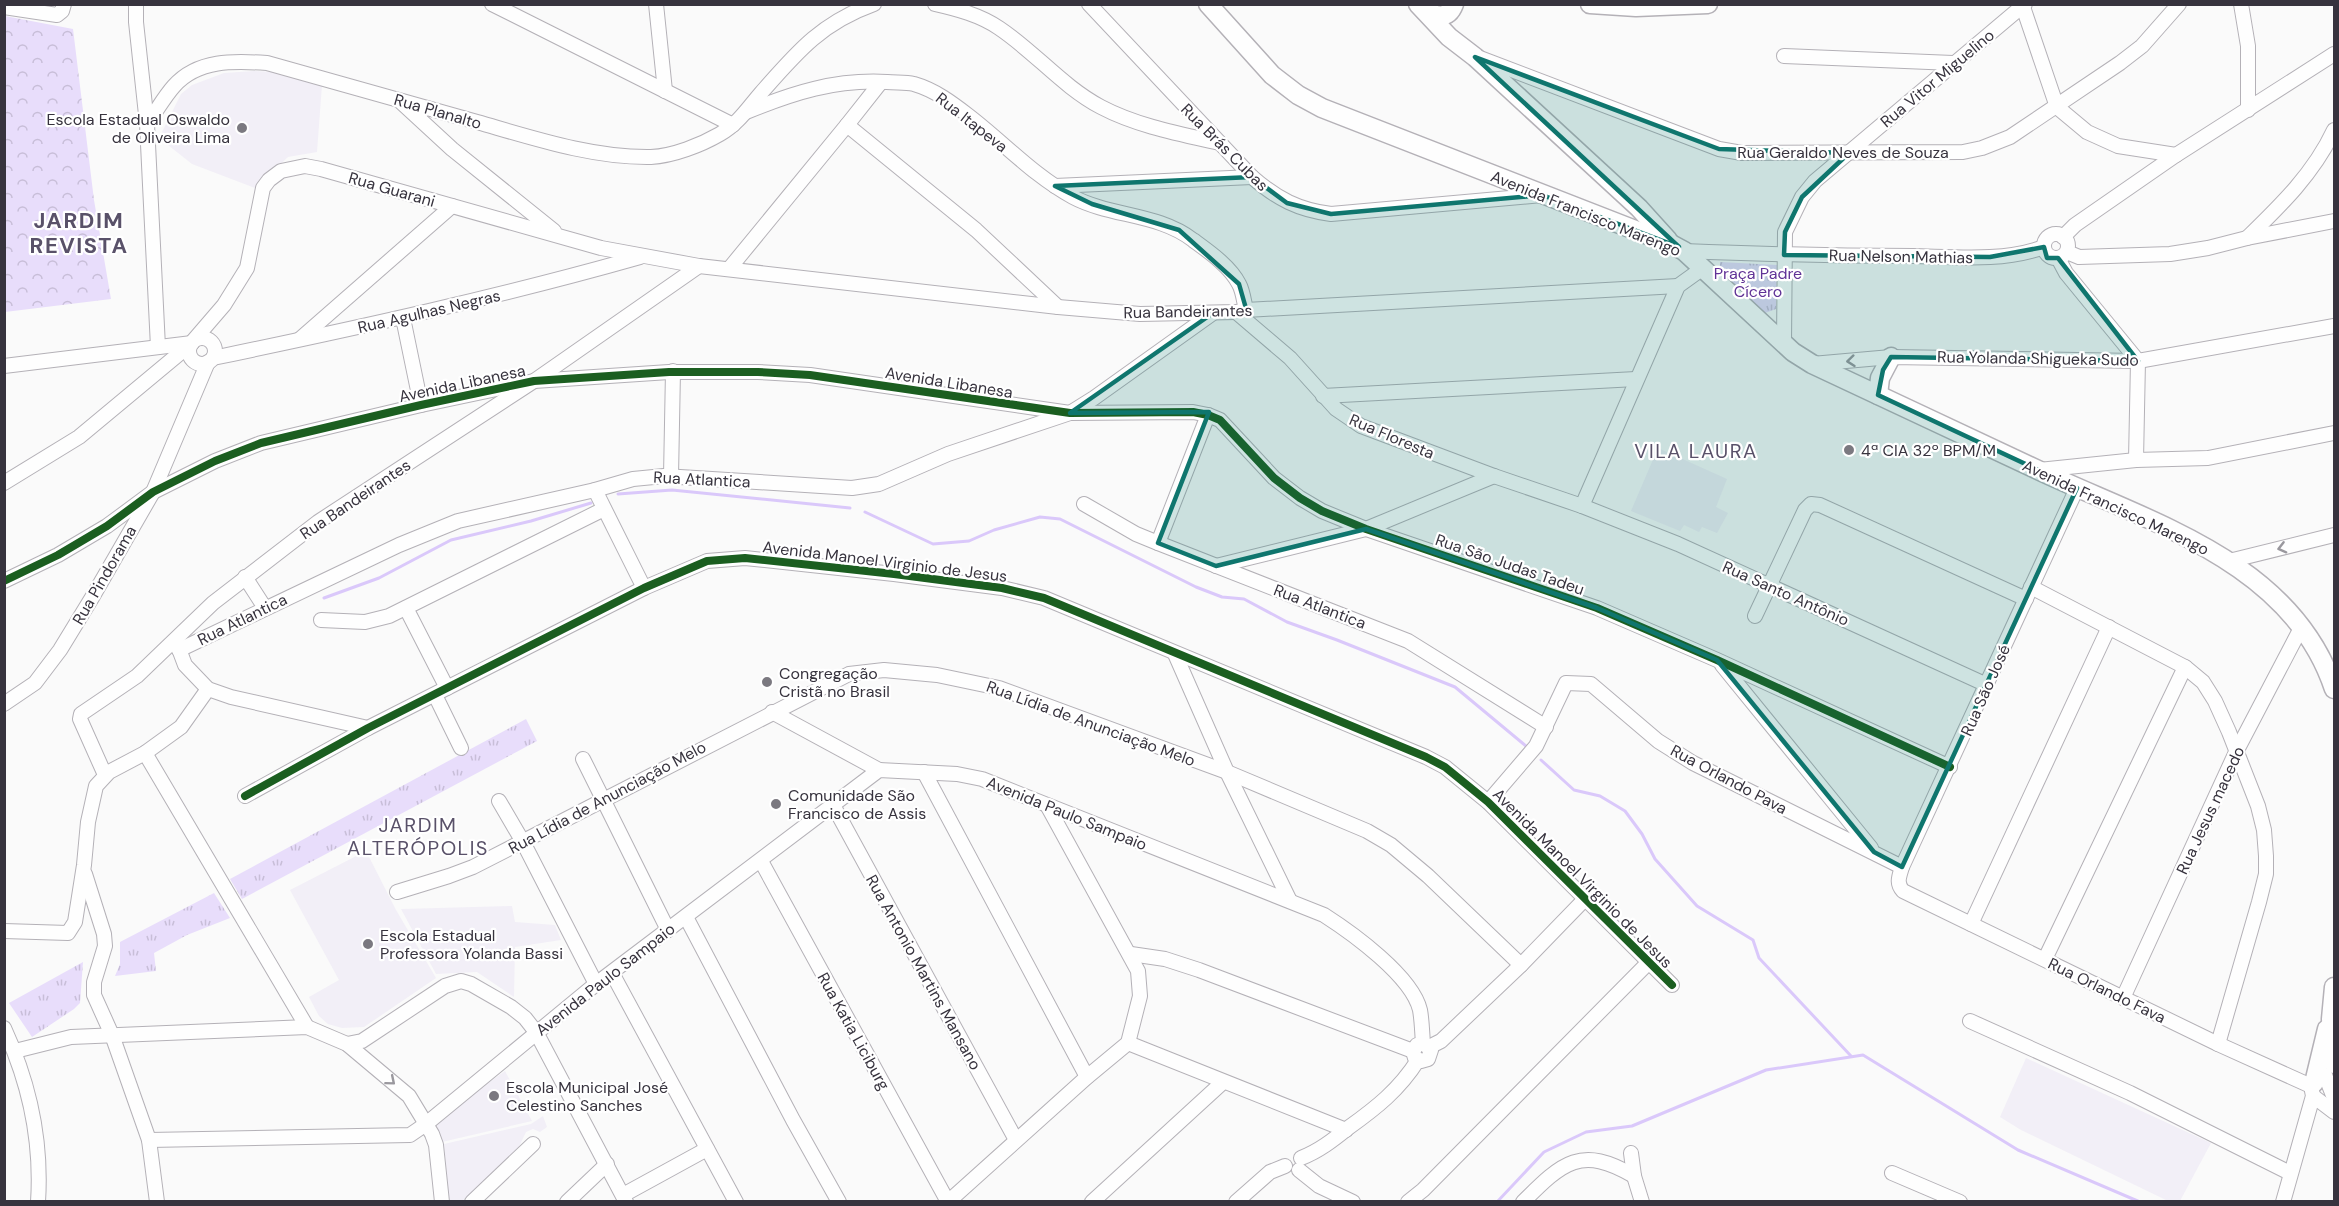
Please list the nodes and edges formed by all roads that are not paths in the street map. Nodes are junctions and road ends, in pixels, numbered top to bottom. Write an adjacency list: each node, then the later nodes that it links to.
1 (136, 4): 27 (street)
2 (492, 4): 22 (street)
3 (874, 4): 26 (street)
4 (935, 4): 31 (street)
5 (1089, 4): 31 (street, Rua Brás Cubas)
6 (1208, 4): 36 (main road, Avenida Francisco Marengo)
7 (1418, 4): 16 (main road); 17 (main road)
8 (1590, 4): 9 (main road)
9 (1708, 4)
10 (2179, 4): 24 (street, Rua Geraldo Neves de Souza)
11 (2241, 4): 25 (street)
12 (2024, 5): 20 (street, Rua Vitor Miguelino); 24 (street)
13 (653, 6): 22 (street)
14 (4, 7): 15 (street)
15 (62, 9)
16 (1451, 10): 17 (main road)
17 (1469, 52): 32 (street, Rua Geraldo Neves de Souza); 42 (main road)
18 (1784, 56): 20 (street)
19 (2332, 58): 25 (street)
20 (1953, 63): 32 (street, Rua Vitor Miguelino)
21 (881, 82): 26 (street, Rua Planalto); 29 (street); 35 (street, Rua Itapeva)
22 (665, 91): 28 (street)
23 (400, 100): 27 (street, Rua Planalto); 28 (street, Rua Planalto); 39 (street)
24 (2057, 106): 32 (street, Rua Geraldo Neves de Souza); 33 (street)
25 (2248, 110): 33 (street)
26 (744, 112): 28 (street, Rua Planalto)
27 (147, 124): 61 (street)
28 (733, 125)
29 (847, 125): 49 (street); 52 (street)
30 (2334, 130): 41 (street)
31 (1220, 143): 34 (street, Rua Brás Cubas)
32 (1849, 153): 44 (street, Rua Vitor Miguelino)
33 (2176, 155): 40 (street)
34 (1252, 177): 35 (street); 36 (street, Rua Brás Cubas)
35 (1055, 186): 53 (street, Rua Itapeva)
36 (1542, 195): 42 (main road, Avenida Francisco Marengo)
37 (452, 207): 39 (street, Rua Guarani); 51 (street, Rua Guarani); 57 (street)
38 (2334, 221): 41 (street)
39 (560, 236): 46 (street, Rua Guarani)
40 (2063, 237): 43 (street); 45 (street)
41 (2247, 238): 45 (street)
42 (1678, 247): 44 (street, Rua Nelson Mathias); 48 (main road, Avenida Francisco Marengo)
43 (2044, 247): 44 (street, Rua Nelson Mathias); 45 (street)
44 (1784, 255): 60 (street, Rua Vitor Miguelino)
45 (2062, 255): 64 (street)
46 (643, 256): 47 (street, Rua Bandeirantes); 55 (street, Rua Agulhas Negras)
47 (699, 266): 49 (street, Rua Bandeirantes); 69 (street, Rua Bandeirantes)
48 (1703, 268): 50 (street); 60 (main road, Avenida Francisco Marengo)
49 (729, 269): 52 (street, Rua Bandeirantes)
50 (1678, 286): 53 (street, Rua Bandeirantes); 68 (street)
51 (227, 301): 58 (street, Rua Guarani); 59 (street, Rua Guarani)
52 (1058, 308): 54 (street, Rua Bandeirantes)
53 (1241, 311): 54 (street, Rua Bandeirantes); 71 (street, Rua Floresta)
54 (1213, 313): 73 (street, Rua Atlantica)
55 (403, 318): 57 (street, Rua Agulhas Negras); 72 (street)
56 (2334, 326): 64 (street, Rua Yolanda Shigueka Sudo)
57 (298, 340): 63 (street, Rua Agulhas Negras)
58 (192, 342): 59 (street); 61 (street); 63 (street); 80 (street, Rua Guarani)
59 (212, 342): 63 (street)
60 (1784, 343): 65 (main road, Avenida Francisco Marengo)
61 (158, 348): 66 (street)
62 (1891, 357): 64 (street, Rua Yolanda Shigueka Sudo); 65 (street, Rua Yolanda Shigueka Sudo, one-way to 65); 70 (main road)
63 (211, 360): 83 (street, Rua Pindorama)
64 (2138, 361): 76 (street)
65 (1812, 364): 70 (main road, Avenida Francisco Marengo)
66 (4, 366)
67 (673, 371): 69 (street, Avenida Libanesa); 73 (street, Avenida Libanesa); 78 (street)
68 (1636, 380): 71 (street); 85 (street)
69 (534, 381): 72 (street, Avenida Libanesa); 92 (street, Rua Bandeirantes)
70 (1878, 395): 77 (main road, Avenida Francisco Marengo)
71 (1323, 396): 79 (street, Rua Floresta)
72 (421, 405): 83 (street, Avenida Libanesa)
73 (1070, 413): 74 (street); 78 (street, Rua Atlantica)
74 (1208, 415): 87 (street, Rua São Judas Tadeu); 89 (street)
75 (2334, 433): 76 (street)
76 (2136, 460): 77 (street)
77 (2037, 470): 81 (main road, Avenida Francisco Marengo)
78 (671, 476): 82 (street, Rua Atlantica)
79 (1494, 476): 85 (street, Rua Floresta); 87 (street)
80 (4, 483)
81 (2077, 488): 90 (main road, Avenida Francisco Marengo); 96 (street, Rua São José)
82 (595, 490): 86 (street); 97 (street, Rua Atlantica)
83 (153, 492): 93 (street, Avenida Libanesa); 111 (street, Rua Pindorama)
84 (1084, 504): 89 (street, Rua Atlantica)
85 (1582, 506): 94 (street, Rua Santo Antônio)
86 (604, 509): 95 (street); 98 (street)
87 (1366, 529): 91 (street); 105 (street, Rua São Judas Tadeu)
88 (2334, 535): 90 (street, one-way to 90)
89 (1158, 543): 91 (street, Rua Atlantica)
90 (2229, 561): 101 (main road, Avenida Francisco Marengo)
91 (1216, 566): 113 (street, Rua Atlantica)
92 (245, 577): 97 (street); 103 (street, Rua Bandeirantes)
93 (4, 581)
94 (1770, 586): 96 (street); 99 (street); 107 (street, Rua Santo Antônio)
95 (644, 588): 104 (street, Avenida Manoel Virginio de Jesus); 110 (street, Avenida Manoel Virginio de Jesus)
96 (2029, 593): 102 (street); 107 (street, Rua São José)
97 (265, 608): 103 (street, Rua Atlantica)
98 (406, 608): 100 (street); 110 (street)
99 (1755, 616)
100 (321, 620)
101 (2302, 626): 109 (main road, Avenida Francisco Marengo); 116 (street, Rua Jesus macedo)
102 (2109, 627): 106 (street); 140 (street)
103 (177, 645): 108 (street); 123 (street, Rua Bandeirantes)
104 (1175, 654): 122 (street); 127 (street, Avenida Manoel Virginio de Jesus)
105 (1717, 660): 119 (street, Rua São Judas Tadeu); 131 (street)
106 (2185, 667): 116 (street); 144 (street)
107 (1987, 685): 119 (street, Rua São José)
108 (208, 689): 114 (street); 117 (street)
109 (2334, 690)
110 (441, 691): 114 (street, Avenida Manoel Virginio de Jesus); 115 (street)
111 (4, 704)
112 (772, 712): 120 (street); 122 (street, Rua Lídia de Anunciação Melo); 125 (street, Rua Lídia de Anunciação Melo)
113 (1546, 727): 127 (street); 131 (street, Rua Orlando Pava)
114 (368, 728): 124 (street, Avenida Manoel Virginio de Jesus)
115 (460, 748)
116 (2236, 752): 151 (street, Rua Jesus macedo); 160 (street)
117 (145, 753): 123 (street); 154 (street)
118 (583, 759): 125 (street)
119 (1950, 767): 134 (street, Rua São José)
120 (879, 770): 121 (street, Avenida Paulo Sampaio); 128 (street, Avenida Paulo Sampaio)
121 (924, 772): 129 (street, Avenida Paulo Sampaio); 163 (street)
122 (1227, 772): 138 (street); 146 (street, Rua Lídia de Anunciação Melo)
123 (105, 775): 133 (street)
124 (245, 796)
125 (602, 800): 130 (street, Rua Lídia de Anunciação Melo); 141 (street)
126 (499, 801): 130 (street)
127 (1488, 802): 137 (street, Avenida Manoel Virginio de Jesus)
128 (833, 805): 132 (street, Avenida Paulo Sampaio); 171 (street, Rua Antonio Martins Mansano)
129 (1048, 807): 138 (street, Avenida Paulo Sampaio); 143 (street)
130 (523, 842): 136 (street, Rua Lídia de Anunciação Melo); 148 (street)
131 (1874, 852): 134 (street, Rua Orlando Pava)
132 (761, 861): 139 (street, Avenida Paulo Sampaio); 188 (street, Rua Katia Liciburg)
133 (84, 865): 142 (street); 157 (street)
134 (1902, 867): 135 (street, Rua São José)
135 (1903, 891): 140 (street, Rua Orlando Fava)
136 (397, 892)
137 (1584, 900): 145 (street, Avenida Manoel Virginio de Jesus); 146 (street)
138 (1290, 901): 161 (street, Avenida Paulo Sampaio)
139 (686, 916): 141 (street, Avenida Paulo Sampaio); 187 (street)
140 (1971, 924): 144 (street, Rua Orlando Fava)
141 (668, 930): 147 (street, Avenida Paulo Sampaio)
142 (4, 931)
143 (1131, 954): 158 (street); 161 (street)
144 (2045, 959): 151 (street, Rua Orlando Fava)
145 (1648, 963): 149 (street, Avenida Manoel Virginio de Jesus); 192 (street)
146 (1521, 965): 161 (street)
147 (612, 973): 148 (street, Avenida Paulo Sampaio); 173 (street)
148 (596, 984): 156 (street, Avenida Paulo Sampaio)
149 (1672, 986)
150 (2334, 987): 152 (main road)
151 (2123, 998): 160 (street, Rua Orlando Fava)
152 (2331, 1019): 164 (main road); 164 (main road)
153 (1970, 1021): 178 (street)
154 (307, 1027): 157 (street); 159 (street)
155 (4, 1028): 162 (street)
156 (536, 1032): 159 (street); 168 (street, Avenida Paulo Sampaio); 175 (street)
157 (112, 1035): 162 (street); 170 (street)
158 (1128, 1043): 163 (street); 165 (street)
159 (347, 1044): 168 (street, one-way to 168)
160 (2218, 1044): 164 (street, Rua Orlando Fava)
161 (1421, 1050): 169 (street)
162 (15, 1051): 181 (street)
163 (1087, 1077): 171 (street)
164 (2322, 1079): 166 (street); 167 (street, Rua Orlando Fava); 178 (street)
165 (1223, 1082): 169 (street); 189 (street)
166 (2334, 1098)
167 (2334, 1112)
168 (426, 1124): 170 (street, Avenida Paulo Sampaio); 183 (street)
169 (1346, 1130): 176 (street)
170 (149, 1140): 182 (street)
171 (1016, 1140): 188 (street)
172 (533, 1144): 184 (street)
173 (707, 1149): 180 (street); 186 (street)
174 (1631, 1153): 179 (street)
175 (607, 1164): 180 (street); 185 (street)
176 (1300, 1164): 190 (street); 191 (street)
177 (1892, 1173): 195 (street)
178 (2290, 1173): 196 (street)
179 (1634, 1176): 193 (street); 194 (street)
180 (625, 1198)
181 (38, 1202)
182 (157, 1202)
183 (442, 1202)
184 (471, 1202)
185 (567, 1202)
186 (736, 1202)
187 (839, 1202)
188 (948, 1202)
189 (1092, 1202)
190 (1236, 1202)
191 (1353, 1202)
192 (1408, 1202)
193 (1523, 1202)
194 (1642, 1202)
195 (1960, 1202)
196 (2283, 1202)

